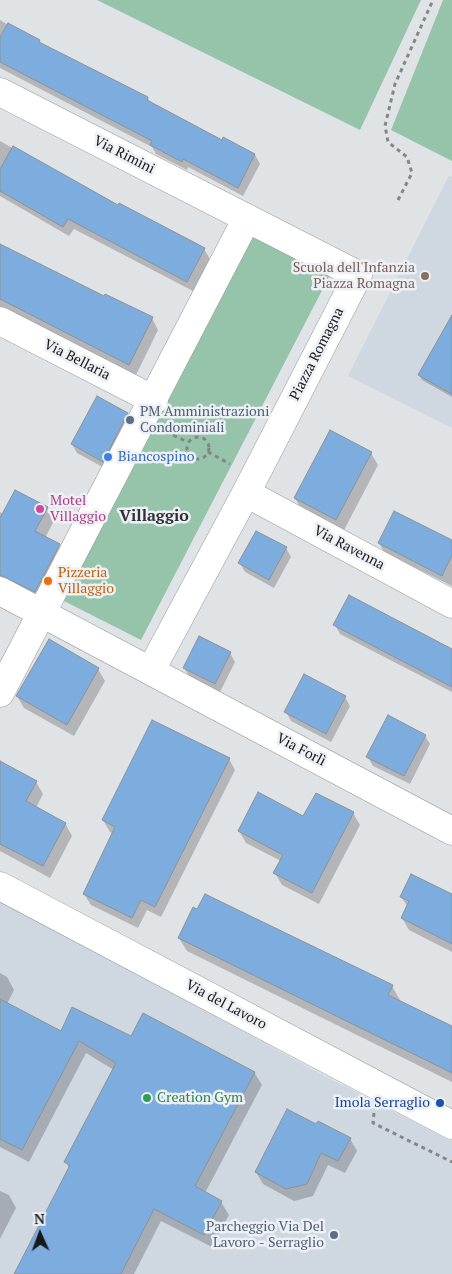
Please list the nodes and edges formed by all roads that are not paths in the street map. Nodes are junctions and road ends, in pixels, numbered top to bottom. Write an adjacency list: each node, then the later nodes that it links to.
1 (0, 92): 2 (street, Via Rimini)
2 (247, 218): 4 (street); 5 (street, Piazza Romagna)
3 (0, 321): 4 (street, Via Bellaria)
4 (154, 400): 8 (street)
5 (246, 493): 7 (street, Via Ravenna); 9 (street, Piazza Romagna)
6 (0, 591): 8 (street)
7 (452, 604)
8 (43, 613): 9 (street); 10 (street)
9 (151, 670): 11 (street, Via Forlì)
10 (0, 693)
11 (452, 831)
12 (0, 886): 13 (street, Via del Lavoro)
13 (452, 1125)

